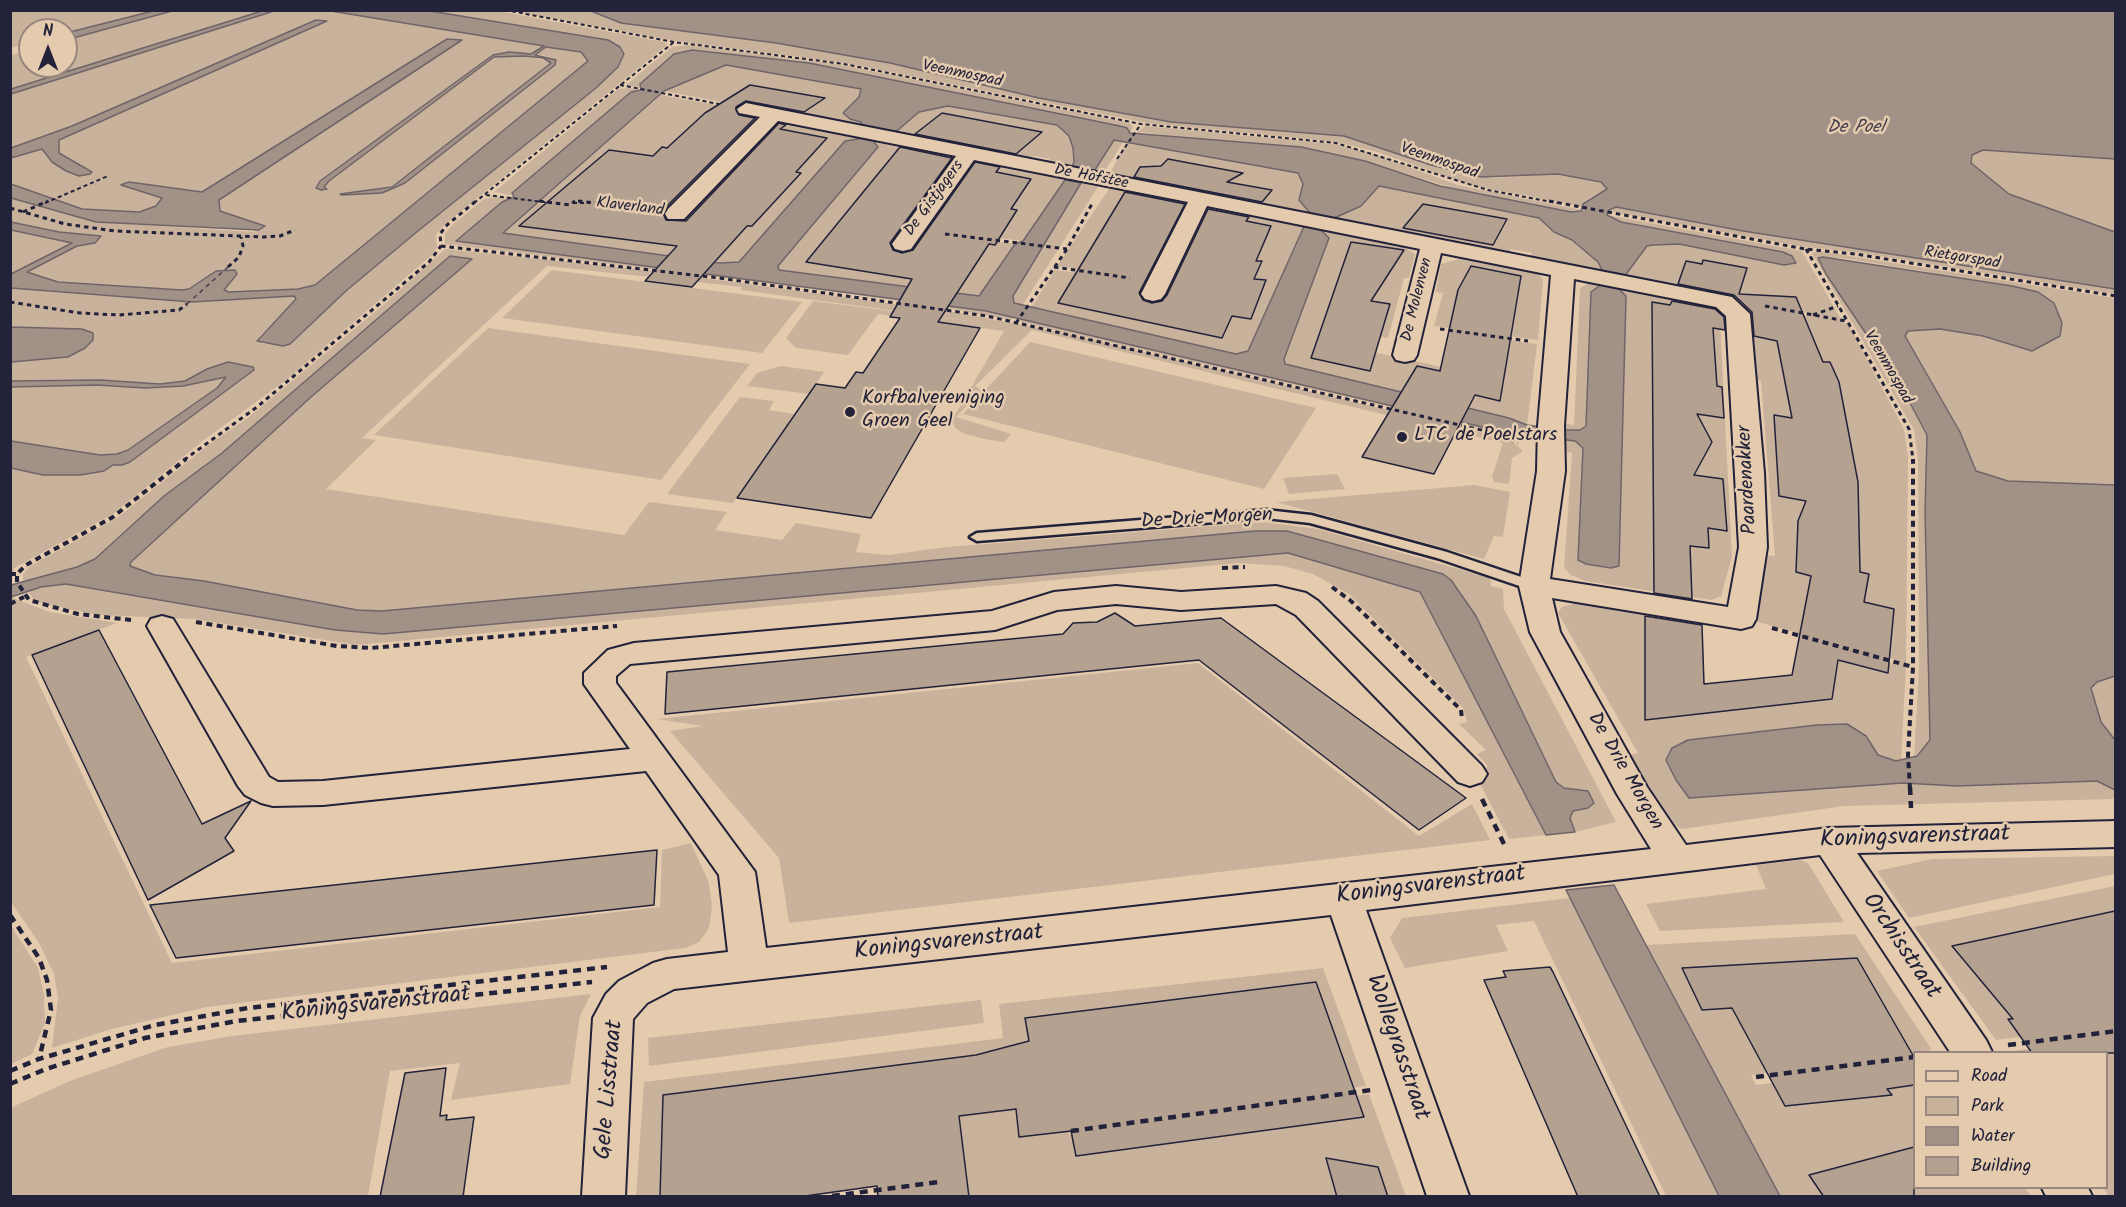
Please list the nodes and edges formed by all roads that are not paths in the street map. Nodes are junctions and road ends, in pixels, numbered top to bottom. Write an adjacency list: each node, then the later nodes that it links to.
1 (746, 110): 2 (street, De Hofstee)
2 (772, 115): 3 (street, De Hofstee); 5 (street, Klaverland)
3 (968, 154): 4 (street, De Hofstee); 6 (street, De Gistjagers)
4 (1200, 199): 7 (street, De Hofstee); 9 (street)
5 (676, 214)
6 (908, 237)
7 (1432, 244): 8 (street, De Hofstee); 10 (street, De Molenven)
8 (1563, 271): 12 (street, De Drie Morgen); 12 (street, Paardenakker)
9 (1156, 288)
10 (1405, 355)
11 (977, 537): 12 (lane, De Drie Morgen)
12 (1534, 586): 18 (street, De Drie Morgen)
13 (162, 626): 14 (street)
14 (652, 759): 15 (street); 20 (street)
15 (1470, 774)
16 (2115, 834): 17 (street, Koningsvarenstraat)
17 (1828, 841): 18 (street, Koningsvarenstraat); 22 (street, Orchisstraat)
18 (1675, 857): 19 (street, Koningsvarenstraat)
19 (1344, 899): 20 (street, Koningsvarenstraat); 24 (street, Wollegrasstraat)
20 (749, 966): 21 (street, Koningsvarenstraat)
21 (667, 974): 23 (street, Gele Lisstraat)
22 (1971, 1051)
23 (603, 1197)
24 (1448, 1197)

